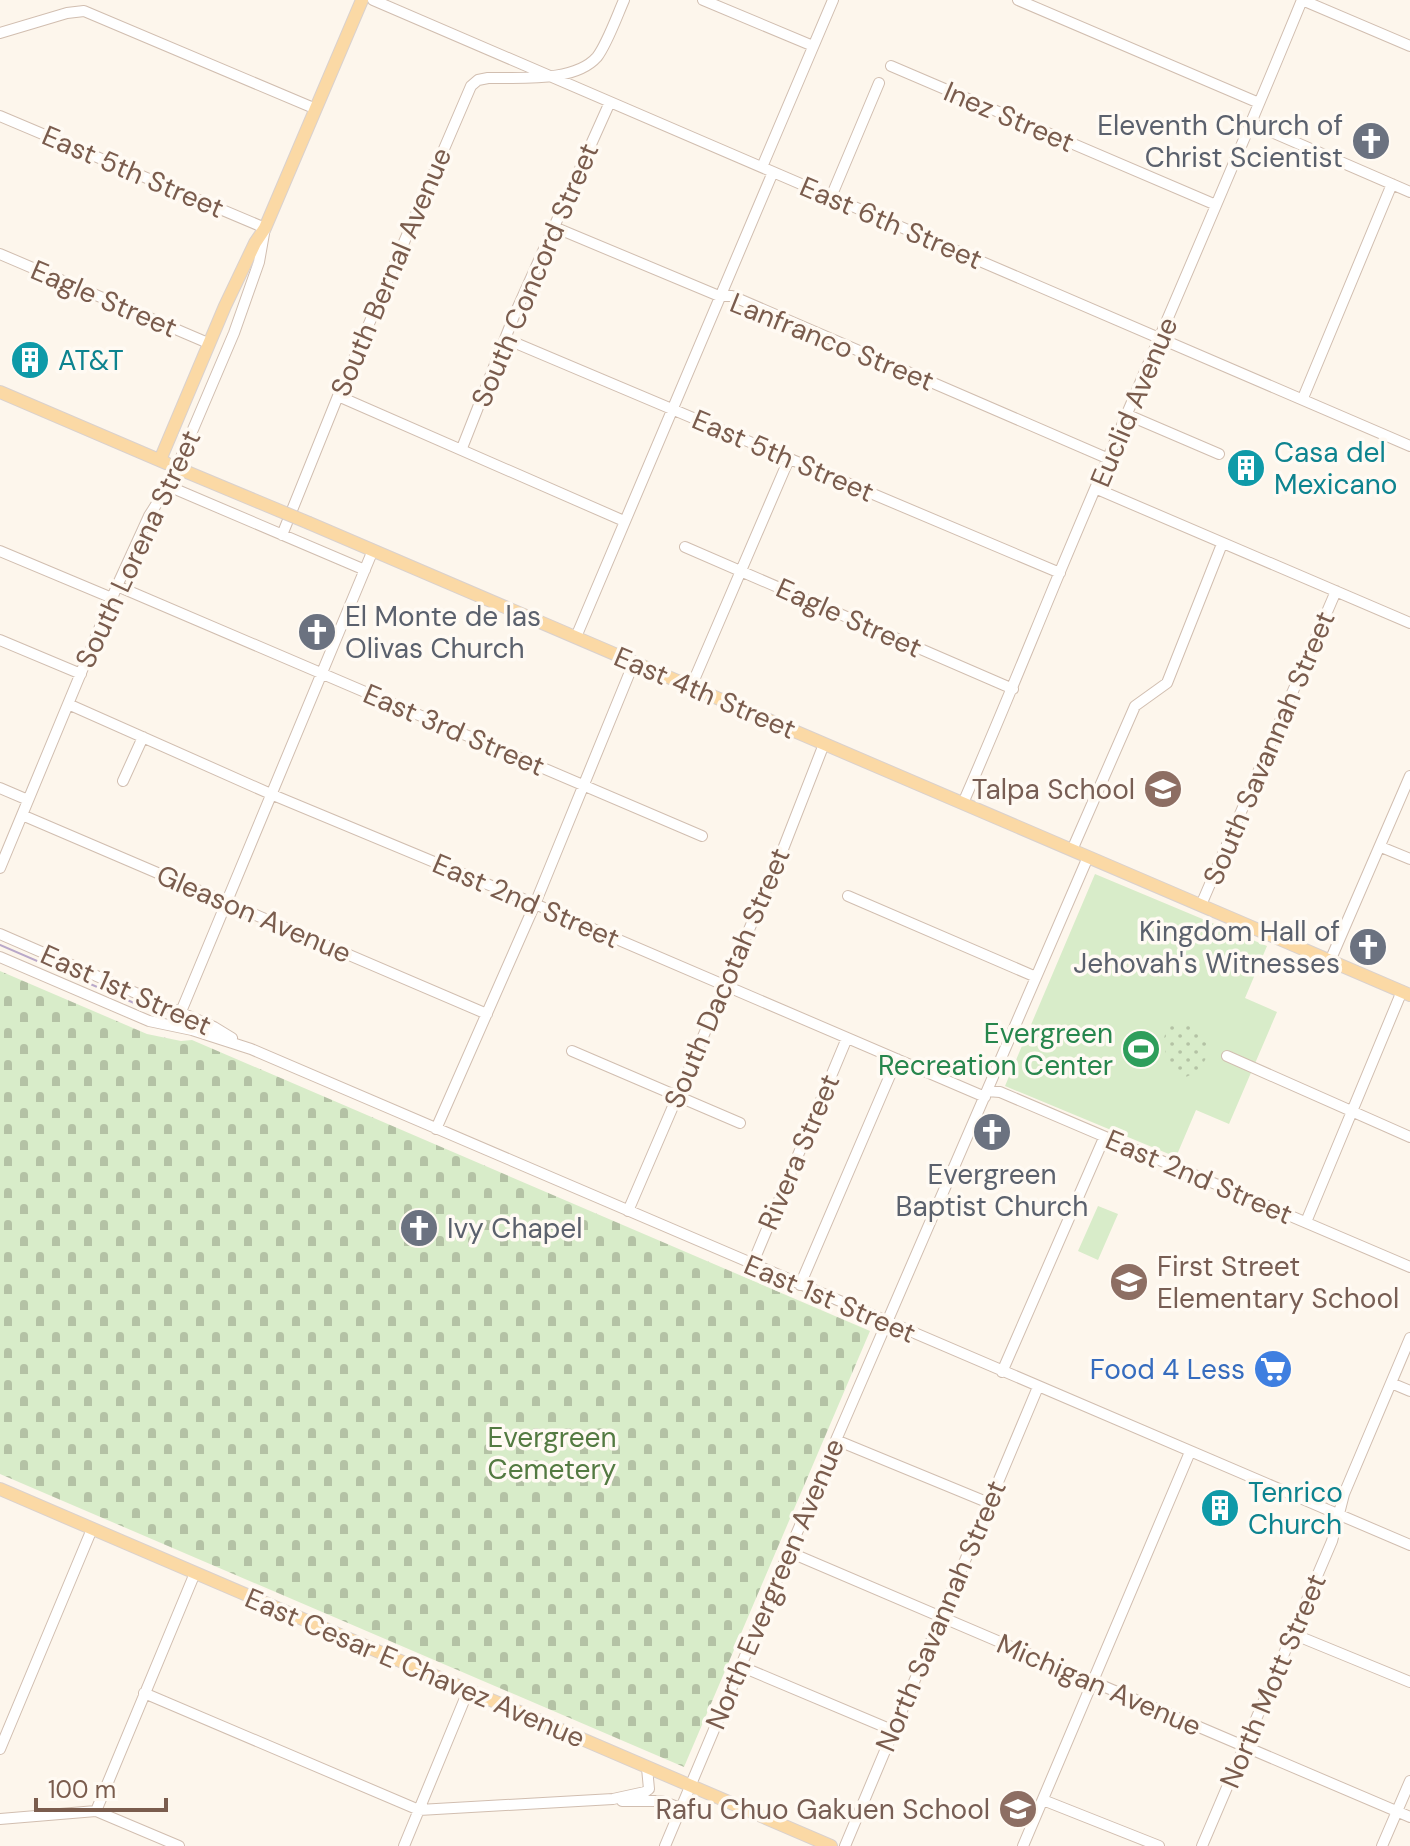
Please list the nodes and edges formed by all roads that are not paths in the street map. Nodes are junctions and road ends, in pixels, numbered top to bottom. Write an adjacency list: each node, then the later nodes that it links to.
1 (362, 0): 18 (main road, South Lorena Street)
2 (373, 0): 11 (street, East 6th Street)
3 (624, 0): 13 (street)
4 (703, 0): 9 (street)
5 (833, 0): 9 (street)
6 (1018, 0): 17 (street)
7 (1302, 0): 10 (street); 17 (street, Euclid Avenue)
8 (0, 33): 18 (street)
9 (813, 46): 21 (street)
10 (1410, 46)
11 (509, 59): 13 (street, East 6th Street); 14 (street, South Bernal Avenue)
12 (891, 66): 25 (street, Inez Street)
13 (551, 76): 14 (street); 16 (street, East 6th Street)
14 (488, 78): 34 (street, South Bernal Avenue)
15 (879, 83): 24 (street)
16 (610, 102): 21 (street, East 6th Street); 26 (street, South Concord Street)
17 (1259, 103): 20 (street, Euclid Avenue)
18 (316, 109): 27 (main road, South Lorena Street)
19 (0, 116): 27 (street, East 5th Street)
20 (1251, 123): 22 (street); 25 (street, Euclid Avenue)
21 (767, 170): 24 (street, East 6th Street); 29 (street)
22 (1392, 184): 23 (street); 35 (street)
23 (1410, 192)
24 (831, 197): 30 (street, East 6th Street)
25 (1216, 205): 30 (street, Euclid Avenue)
26 (554, 227): 29 (street, Lanfranco Street); 31 (street, South Concord Street)
27 (265, 228): 32 (main road, South Lorena Street); 44 (street, South Lorena Street)
28 (0, 254): 32 (street, Eagle Street)
29 (719, 296): 36 (street); 42 (street, Lanfranco Street)
30 (1161, 337): 35 (street, East 6th Street); 37 (street, Euclid Avenue)
31 (506, 339): 36 (street, East 5th Street); 39 (street, South Concord Street)
32 (208, 343): 43 (main road, South Lorena Street)
33 (0, 392): 43 (main road, East 4th Street)
34 (338, 396): 39 (street); 47 (street, South Bernal Avenue)
35 (1303, 398): 38 (street, East 6th Street)
36 (671, 408): 41 (street, East 5th Street); 46 (street)
37 (1128, 415): 40 (street); 42 (street, Euclid Avenue)
38 (1410, 446)
39 (462, 448): 46 (street)
40 (1219, 454)
41 (789, 459): 53 (street); 54 (street, East 5th Street)
42 (1109, 459): 45 (street, Euclid Avenue)
43 (165, 462): 50 (main road, East 4th Street, bridge)
44 (168, 486): 47 (street); 55 (street, South Lorena Street)
45 (1097, 489): 48 (street); 54 (street, Euclid Avenue)
46 (624, 521): 59 (street)
47 (282, 535): 52 (street)
48 (1222, 544): 56 (street); 79 (street)
49 (685, 547): 53 (street, Eagle Street)
50 (373, 550): 52 (street); 59 (main road, East 4th Street)
51 (0, 551): 57 (street)
52 (365, 570): 62 (street)
53 (742, 571): 64 (street); 65 (street, Eagle Street)
54 (1060, 573): 65 (street, Euclid Avenue)
55 (117, 586): 57 (street, South Lorena Street); 62 (street, East 3rd Street)
56 (1336, 591): 58 (street); 86 (street, South Savannah Street)
57 (112, 598): 63 (street, South Lorena Street)
58 (1410, 623)
59 (576, 637): 61 (main road, East 4th Street)
60 (0, 640): 63 (street)
61 (634, 662): 64 (main road, East 4th Street); 71 (street)
62 (322, 673): 71 (street, East 3rd Street); 73 (street)
63 (81, 674): 66 (street, South Lorena Street)
64 (691, 687): 68 (main road, East 4th Street)
65 (1013, 689): 75 (street, Euclid Avenue)
66 (68, 704): 67 (street, East 2nd Street); 74 (street, South Lorena Street)
67 (143, 737): 70 (street); 73 (street, East 2nd Street)
68 (824, 744): 75 (main road, East 4th Street); 91 (street, South Dacotah Street)
69 (1410, 776): 78 (street)
70 (123, 781)
71 (582, 785): 77 (street, East 3rd Street); 85 (street)
72 (0, 788): 74 (street)
73 (273, 795): 84 (street); 85 (street, East 2nd Street)
74 (28, 800): 76 (street, South Lorena Street)
75 (963, 803): 79 (main road, East 4th Street)
76 (22, 815): 82 (street, South Lorena Street); 84 (street, Gleason Avenue)
77 (702, 836)
78 (1381, 847): 81 (street); 89 (street)
79 (1072, 850): 80 (main road, East 4th Street)
80 (1088, 857): 86 (main road, East 4th Street); 90 (street, North Evergreen Avenue)
81 (1410, 859)
82 (0, 868)
83 (848, 896): 90 (street)
84 (227, 902): 93 (street); 94 (street, Gleason Avenue)
85 (535, 904): 91 (street, East 2nd Street); 94 (street)
86 (1201, 905): 89 (main road, East 4th Street)
87 (0, 934): 93 (street, East 1st Street)
88 (0, 957): 96 (street, East 1st Street)
89 (1330, 961): 92 (main road, East 4th Street)
90 (1036, 977): 100 (street, North Evergreen Avenue)
91 (723, 985): 95 (street, East 2nd Street); 101 (street, South Dacotah Street)
92 (1406, 993): 102 (street)
93 (180, 1014): 96 (street, East 1st Street)
94 (487, 1014): 104 (street)
95 (847, 1038): 99 (street, East 2nd Street); 109 (street, Rivera Street)
96 (251, 1049): 104 (street, East 1st Street)
97 (572, 1051): 101 (street)
98 (1227, 1056): 102 (street)
99 (897, 1059): 100 (street, East 2nd Street); 111 (street)
100 (986, 1094): 106 (street, East 2nd Street); 112 (street, North Evergreen Avenue)
101 (677, 1095): 103 (street); 107 (street, South Dacotah Street)
102 (1351, 1112): 105 (street); 108 (street)
103 (740, 1123)
104 (436, 1129): 107 (street, East 1st Street)
105 (1410, 1137)
106 (1104, 1138): 108 (street, East 2nd Street); 114 (street)
107 (628, 1211): 109 (street, East 1st Street)
108 (1306, 1222): 110 (street, East 2nd Street)
109 (752, 1265): 111 (street, East 1st Street)
110 (1410, 1267)
111 (800, 1285): 112 (street, East 1st Street)
112 (888, 1323): 114 (street, East 1st Street); 118 (street, North Evergreen Avenue)
113 (1410, 1338): 115 (street, North Mott Street)
114 (1002, 1372): 116 (street, East 1st Street)
115 (1391, 1383): 117 (street); 122 (street, North Mott Street)
116 (1038, 1387): 119 (street, East 1st Street); 121 (street, North Savannah Street)
117 (1410, 1391)
118 (836, 1440): 121 (street); 125 (street, North Evergreen Avenue)
119 (1190, 1452): 122 (street, East 1st Street); 130 (street)
120 (0, 1489): 123 (main road, East Cesar E Chavez Avenue)
121 (989, 1503): 127 (street, North Savannah Street)
122 (1338, 1515): 124 (street, East 1st Street); 128 (street, North Mott Street)
123 (92, 1529): 126 (main road, East Cesar E Chavez Avenue); 136 (street)
124 (1410, 1545)
125 (789, 1552): 127 (street, Michigan Avenue); 129 (street, North Evergreen Avenue)
126 (195, 1573): 132 (main road, East Cesar E Chavez Avenue); 133 (street)
127 (942, 1619): 130 (street, Michigan Avenue); 134 (street, North Savannah Street)
128 (1293, 1634): 131 (street); 135 (street, North Mott Street)
129 (740, 1666): 134 (street); 139 (street, North Evergreen Avenue)
130 (1094, 1682): 135 (street, Michigan Avenue); 141 (street)
131 (1410, 1682)
132 (468, 1691): 137 (main road, East Cesar E Chavez Avenue); 143 (street)
133 (144, 1693): 143 (street); 144 (street)
134 (892, 1730): 152 (street, North Savannah Street)
135 (1245, 1747): 145 (street, Michigan Avenue); 155 (street, North Mott Street)
136 (0, 1749)
137 (647, 1768): 139 (main road, East Cesar E Chavez Avenue); 140 (street)
138 (1410, 1781): 145 (street)
139 (690, 1786): 142 (street, North Evergreen Avenue); 151 (main road, East Cesar E Chavez Avenue)
140 (613, 1799): 142 (street); 143 (street)
141 (1043, 1800): 153 (street); 154 (street)
142 (680, 1808): 150 (street, North Evergreen Avenue)
143 (419, 1810): 149 (street)
144 (96, 1811): 147 (street); 148 (street)
145 (1397, 1811): 146 (street, Michigan Avenue); 156 (street)
146 (1410, 1817)
147 (0, 1819)
148 (179, 1846)
149 (404, 1846)
150 (665, 1846)
151 (831, 1846)
152 (845, 1846)
153 (1023, 1846)
154 (1159, 1846)
155 (1202, 1846)
156 (1382, 1846)

